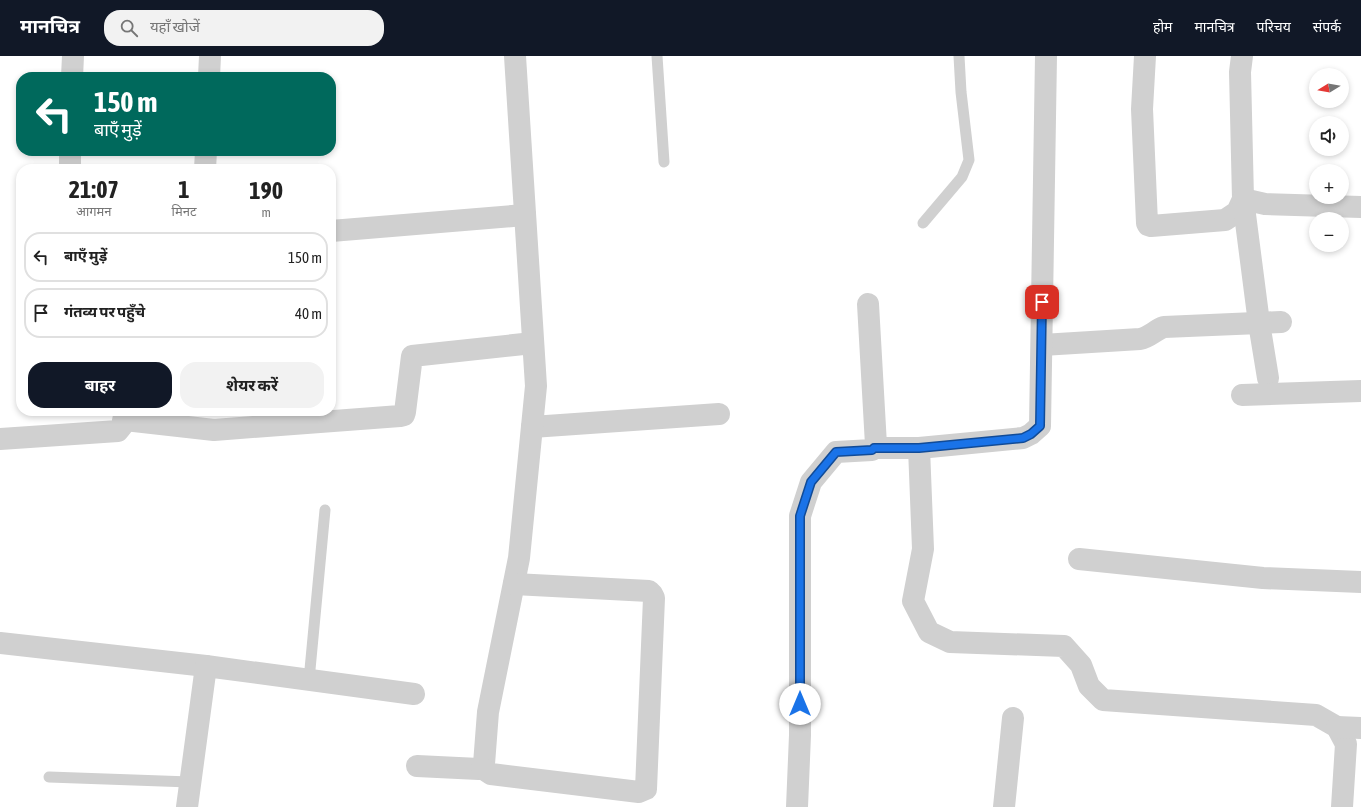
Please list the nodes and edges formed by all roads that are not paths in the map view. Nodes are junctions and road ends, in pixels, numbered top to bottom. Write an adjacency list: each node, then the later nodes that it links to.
1 (73, 56): 9 (street)
2 (210, 56): 10 (street)
3 (515, 56): 14 (street)
4 (656, 56): 11 (lane)
5 (959, 56): 15 (lane)
6 (1046, 56): 21 (street)
7 (1146, 56): 12 (street)
8 (1242, 56): 12 (street)
9 (72, 72)
10 (209, 72)
11 (664, 162)
12 (1243, 199): 13 (street); 19 (street)
13 (1361, 206)
14 (525, 215): 16 (street); 20 (street)
15 (923, 223)
16 (336, 232)
17 (868, 304): 30 (street)
18 (1280, 322): 19 (street)
19 (1259, 323): 21 (street); 22 (street)
20 (533, 343): 27 (street); 28 (street)
21 (1042, 345): 31 (street)
22 (1268, 378)
23 (1361, 391): 24 (street)
24 (1242, 395)
25 (719, 414): 28 (street)
26 (125, 416): 29 (street)
27 (131, 416)
28 (532, 427): 35 (street)
29 (0, 439)
30 (874, 448): 31 (street); 48 (street)
31 (919, 448): 41 (street)
32 (325, 510): 38 (lane)
33 (1079, 559): 34 (street)
34 (1361, 582)
35 (514, 584): 44 (street); 44 (street)
36 (0, 643): 37 (street)
37 (206, 666): 38 (street); 46 (street)
38 (309, 680): 39 (street)
39 (414, 694)
40 (1013, 718): 49 (street)
41 (1337, 727): 42 (street); 50 (street)
42 (1361, 728)
43 (417, 766): 44 (street)
44 (482, 768)
45 (49, 777): 46 (lane)
46 (190, 782): 47 (street)
47 (187, 807)
48 (797, 807)
49 (1004, 807)
50 (1342, 807)

